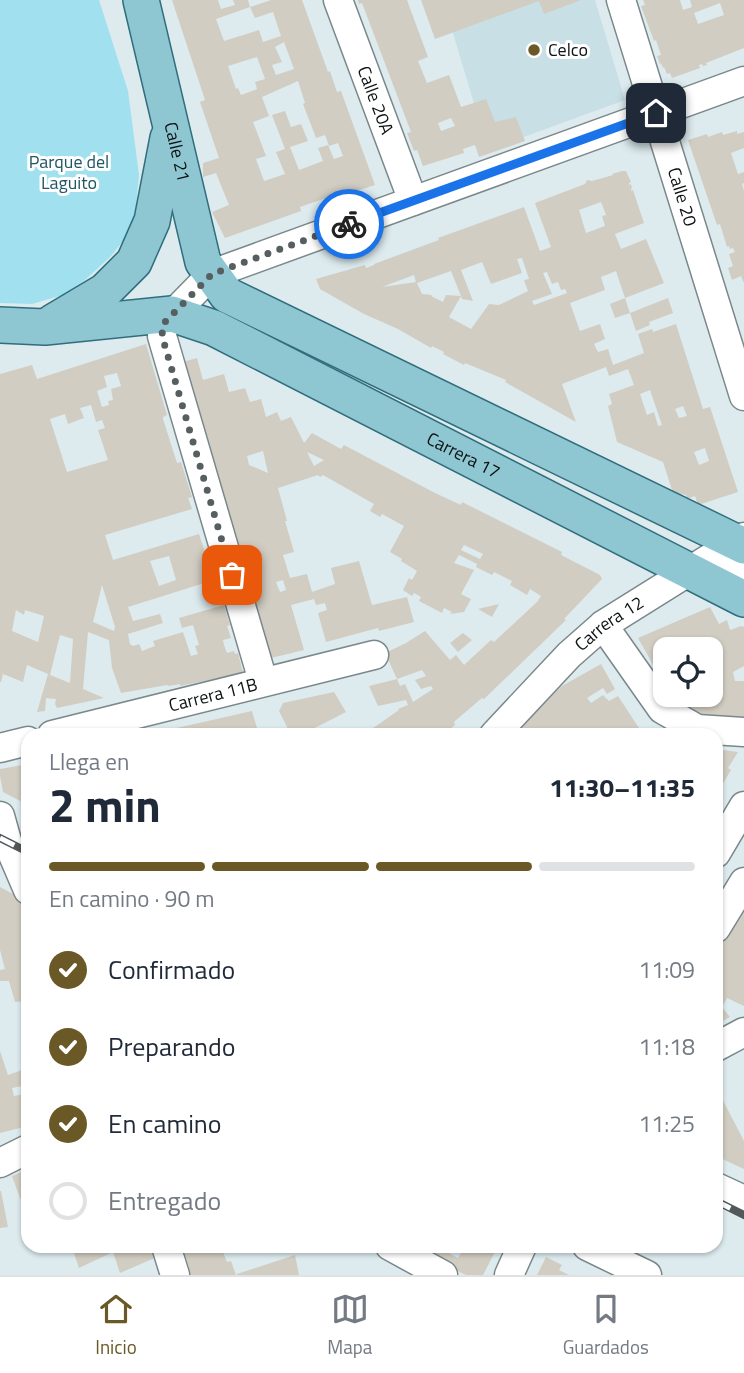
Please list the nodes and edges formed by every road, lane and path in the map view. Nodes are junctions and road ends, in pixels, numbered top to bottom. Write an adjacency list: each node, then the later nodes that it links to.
1 (141, 0): 6 (main road, Calle 21)
2 (338, 0): 7 (street, Calle 20A)
3 (621, 0): 5 (street, Calle 20)
4 (744, 81): 5 (street)
5 (656, 113): 7 (street); 12 (street, Calle 20)
6 (171, 124): 8 (main road, Calle 21); 11 (main road)
7 (413, 201): 8 (street)
8 (220, 285): 9 (street); 14 (main road)
9 (176, 315): 11 (main road); 15 (main road, Carrera 17); 19 (street)
10 (0, 326): 11 (main road)
11 (45, 327)
12 (734, 328): 13 (street, Calle 20)
13 (744, 396)
14 (742, 549): 15 (street, Carrera 12)
15 (690, 572): 16 (main road, Carrera 17); 17 (street, Carrera 12)
16 (744, 599)
17 (603, 625): 21 (street, Carrera 12); 22 (street)
18 (374, 655): 19 (street, Carrera 11B)
19 (262, 681): 20 (street, Carrera 11B)
20 (79, 728)
21 (501, 728)
22 (695, 728)
23 (723, 731): 24 (street)
24 (744, 732)
25 (21, 743): 26 (street)
26 (0, 748)
27 (744, 806): 30 (street)
28 (0, 816): 29 (street); 31 (street)
29 (21, 827)
30 (723, 841)
31 (19, 874)
32 (744, 882): 33 (street)
33 (723, 916)
34 (744, 1032): 35 (street)
35 (723, 1043)
36 (21, 1152): 37 (street)
37 (0, 1163)
38 (168, 1253): 43 (street)
39 (385, 1253): 44 (street)
40 (403, 1253): 45 (street)
41 (519, 1253): 46 (street)
42 (601, 1253): 47 (street)
43 (175, 1275)
44 (396, 1275)
45 (443, 1275)
46 (509, 1275)
47 (647, 1275)

